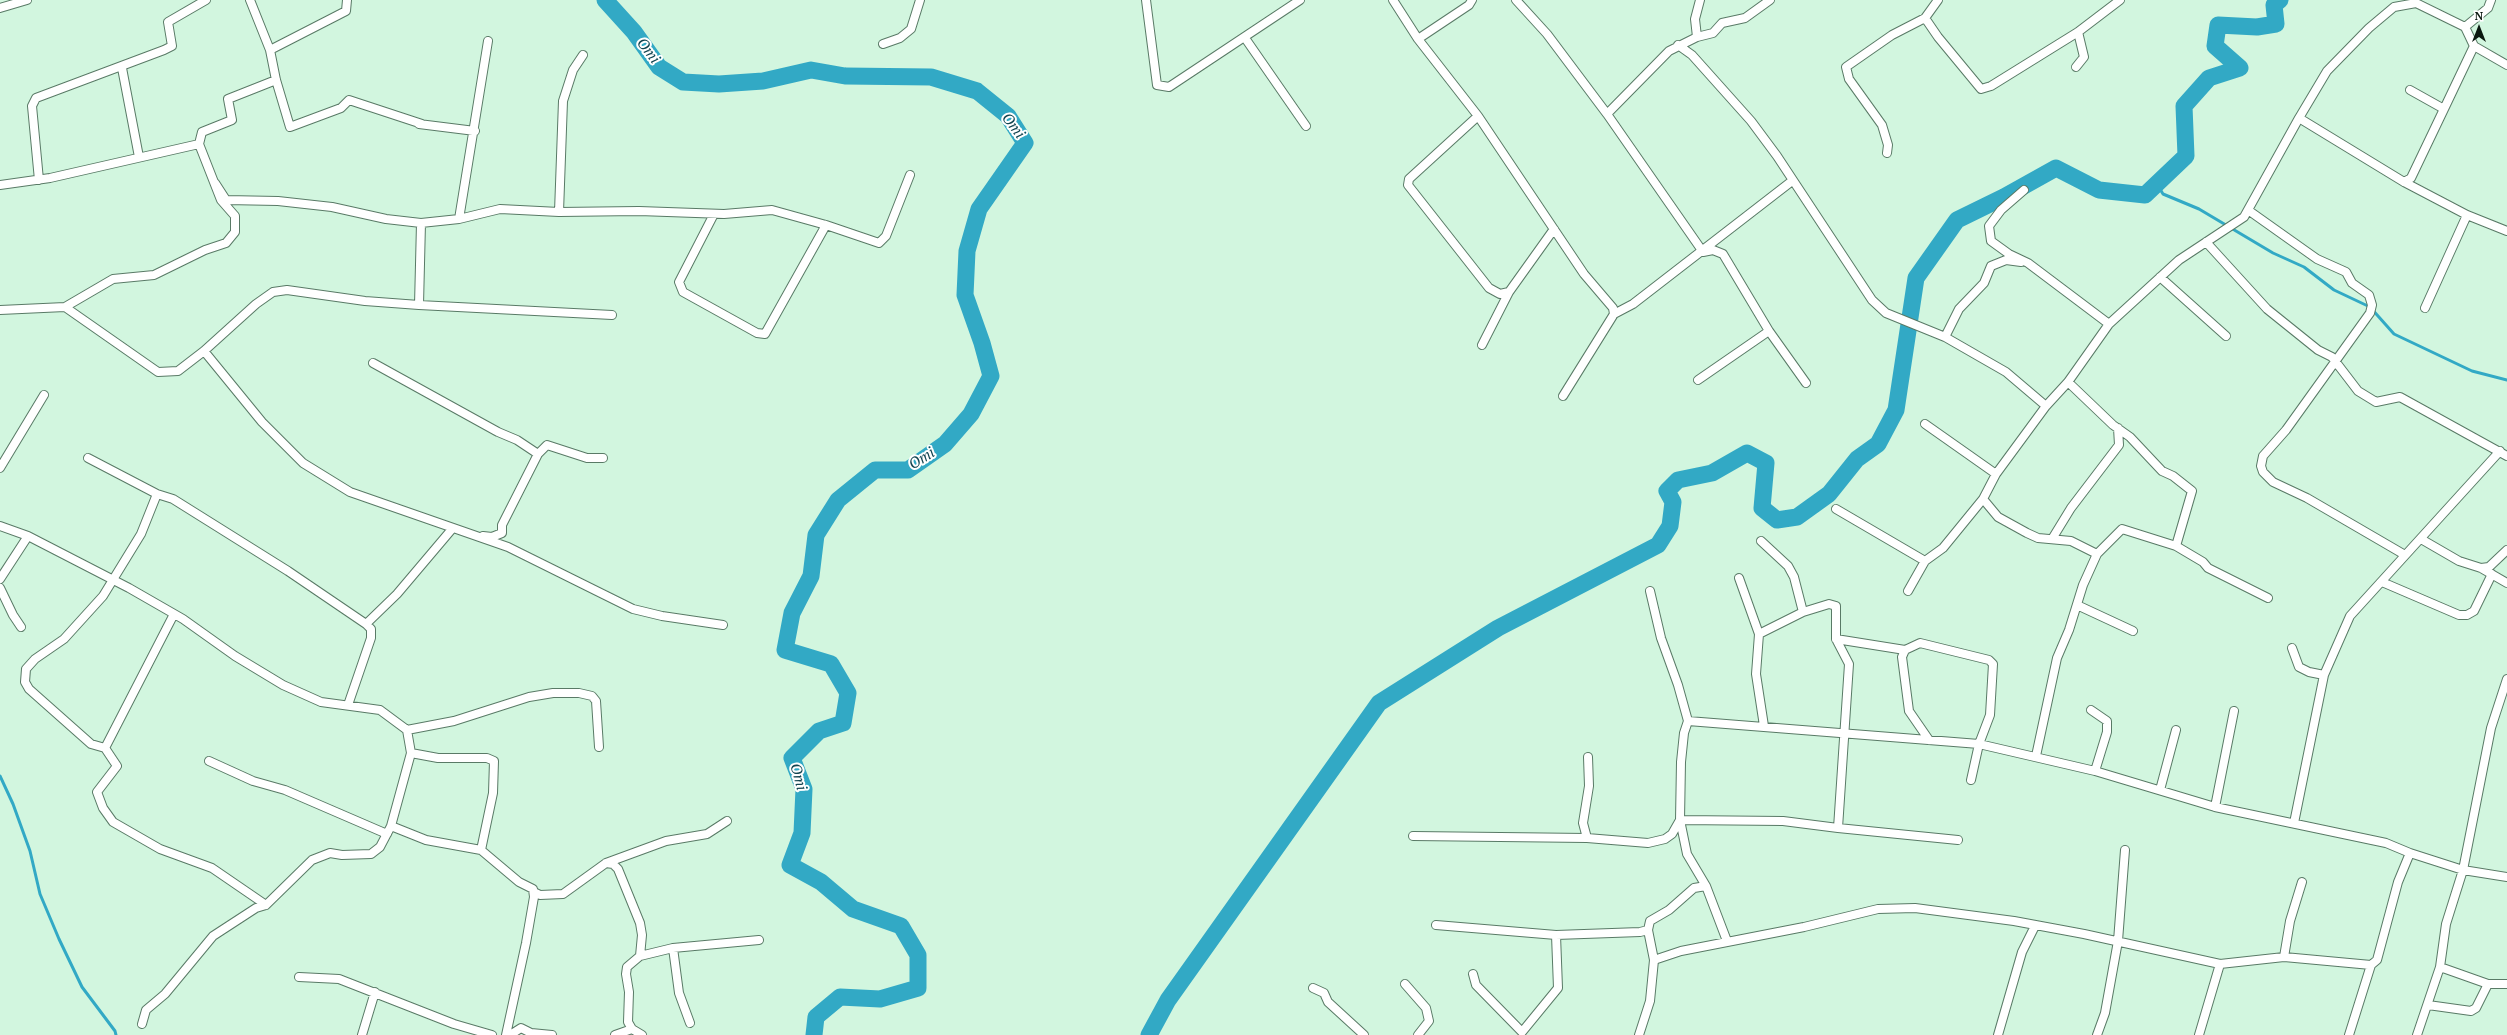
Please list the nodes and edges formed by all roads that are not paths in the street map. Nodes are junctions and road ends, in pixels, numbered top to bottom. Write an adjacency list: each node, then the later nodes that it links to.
1 (27, 0): 16 (street)
2 (206, 0): 31 (street)
3 (250, 0): 27 (street)
4 (347, 0): 27 (street)
5 (920, 0): 24 (street)
6 (1146, 0): 21 (street)
7 (1300, 0): 21 (street)
8 (1393, 0): 22 (street)
9 (1472, 0): 22 (street)
10 (1516, 0): 35 (street)
11 (1700, 0): 20 (street)
12 (1770, 0): 20 (street)
13 (1938, 0): 17 (street)
14 (2120, 0): 19 (street)
15 (2491, 0): 18 (street)
16 (0, 8)
17 (1925, 18): 19 (street); 41 (street)
18 (2465, 27): 26 (street); 37 (street)
19 (2078, 32): 30 (street)
20 (1697, 37): 25 (street)
21 (1245, 38): 38 (street)
22 (1418, 39): 36 (street)
23 (488, 41): 39 (street)
24 (883, 44)
25 (1678, 45): 35 (street); 45 (street)
26 (2474, 46): 29 (street); 34 (street)
27 (270, 50): 32 (street)
28 (582, 55): 51 (street)
29 (2507, 65)
30 (2076, 67)
31 (122, 68): 42 (street); 44 (street)
32 (276, 80): 39 (street); 40 (street)
33 (2410, 90): 34 (street)
34 (2444, 109): 46 (street)
35 (1606, 114): 60 (street)
36 (1478, 116): 57 (street); 63 (street)
37 (2299, 118): 46 (street); 50 (street)
38 (1306, 126)
39 (474, 131): 54 (street)
40 (199, 144): 42 (street); 47 (street)
41 (1887, 153)
42 (139, 157): 44 (street)
43 (910, 175): 56 (street)
44 (39, 180): 48 (street)
45 (1792, 181): 60 (street); 73 (street)
46 (2404, 182): 53 (street)
47 (215, 183): 55 (street); 65 (street)
48 (0, 185)
49 (2024, 190): 61 (street)
50 (2248, 210): 59 (street); 76 (street)
51 (559, 212): 52 (street); 54 (street)
52 (714, 214): 56 (street); 56 (street)
53 (2467, 215): 58 (street); 66 (street)
54 (459, 220): 55 (street)
55 (421, 223): 64 (street)
56 (826, 224)
57 (1554, 228): 63 (street); 68 (street)
58 (2507, 231)
59 (2206, 242): 62 (street); 76 (street)
60 (1703, 252): 68 (street); 71 (street)
61 (2028, 263): 70 (street); 73 (street)
62 (2160, 277): 70 (street); 72 (street)
63 (1510, 292): 74 (street)
64 (419, 305): 69 (street); 75 (street)
65 (65, 307): 67 (street); 75 (street)
66 (2424, 308)
67 (0, 310)
68 (1614, 314): 82 (street)
69 (612, 315)
70 (2109, 324): 79 (street)
71 (1769, 331): 78 (street); 80 (street)
72 (2226, 336)
73 (1945, 337): 83 (street)
74 (1482, 345)
75 (204, 351): 97 (street)
76 (2336, 361): 86 (street); 106 (street)
77 (373, 363): 87 (street)
78 (1698, 380)
79 (2068, 382): 83 (street); 85 (street)
80 (1806, 383)
81 (44, 395): 91 (street)
82 (1563, 396)
83 (2046, 406): 92 (street)
84 (1925, 424): 92 (street)
85 (2118, 428): 100 (street); 103 (street)
86 (2500, 451): 88 (street); 101 (street)
87 (538, 454): 90 (street); 98 (street)
88 (2507, 456)
89 (88, 458): 93 (street)
90 (603, 458)
91 (0, 468)
92 (1996, 474): 94 (street)
93 (158, 494): 112 (street); 122 (street)
94 (1983, 499): 100 (street); 107 (street)
95 (1836, 509): 107 (street)
96 (0, 526): 99 (street)
97 (452, 529): 98 (street); 122 (street)
98 (468, 535): 123 (street)
99 (28, 536): 111 (street); 112 (street)
100 (2052, 539): 105 (street)
101 (2421, 539): 106 (street); 108 (street)
102 (1761, 541): 120 (street)
103 (2176, 546): 105 (street); 118 (street)
104 (2507, 550): 108 (street)
105 (2097, 554): 119 (street)
106 (2405, 555): 113 (street)
107 (1925, 562): 117 (street)
108 (2481, 568): 109 (street)
109 (2492, 574): 113 (street); 114 (street)
110 (1739, 578): 126 (street)
111 (0, 579)
112 (113, 579): 121 (street); 143 (street)
113 (2382, 582): 130 (street)
114 (2507, 583)
115 (0, 588): 124 (street)
116 (1650, 591): 135 (street)
117 (1908, 591)
118 (2268, 598)
119 (2077, 605): 125 (street); 145 (street)
120 (1804, 612): 126 (street); 127 (street)
121 (174, 614): 132 (street); 143 (street)
122 (366, 624): 132 (street)
123 (723, 625)
124 (21, 627)
125 (2133, 631)
126 (1759, 634): 136 (street)
127 (1836, 639): 129 (street); 139 (street)
128 (2292, 648): 130 (street)
129 (1905, 650): 140 (street); 141 (street)
130 (2324, 675): 154 (street)
131 (2507, 679): 165 (street)
132 (348, 705): 137 (street)
133 (2090, 710): 148 (street)
134 (2234, 711): 151 (street)
135 (1688, 722): 136 (street); 152 (street)
136 (1764, 726): 139 (street)
137 (407, 730): 142 (street); 144 (street)
138 (2176, 730): 150 (street)
139 (1845, 734): 140 (street); 156 (street)
140 (1929, 740): 141 (street)
141 (1979, 744): 145 (street); 149 (street)
142 (599, 747)
143 (105, 748): 170 (street)
144 (411, 753): 155 (street); 161 (street)
145 (2036, 756): 148 (street)
146 (1588, 757): 159 (street)
147 (209, 761): 157 (street)
148 (2095, 771): 150 (street)
149 (1971, 780)
150 (2160, 790): 151 (street)
151 (2215, 807): 154 (street)
152 (1680, 820): 156 (street); 159 (street); 168 (street)
153 (727, 821): 164 (street)
154 (2294, 823): 163 (street)
155 (391, 826): 157 (street); 161 (street)
156 (1838, 828): 160 (street)
157 (387, 834): 170 (street)
158 (1413, 836): 159 (street)
159 (1587, 838)
160 (1958, 840)
161 (481, 850): 169 (street)
162 (2125, 850): 177 (street)
163 (2410, 853): 165 (street); 183 (street)
164 (606, 862): 169 (street); 179 (street)
165 (2463, 870): 166 (street); 184 (street)
166 (2507, 877)
167 (2302, 882): 180 (street)
168 (1706, 886): 173 (street); 176 (street)
169 (534, 892): 199 (street)
170 (266, 905): 194 (street)
171 (1436, 925): 174 (street)
172 (2034, 926): 176 (street); 177 (street); 208 (street)
173 (1648, 930): 174 (street); 181 (street)
174 (1556, 935): 185 (street)
175 (759, 940): 178 (street)
176 (1727, 941): 181 (street)
177 (2118, 941): 182 (street); 209 (street)
178 (673, 948): 179 (street); 193 (street)
179 (640, 956): 195 (street)
180 (2284, 957): 182 (street); 183 (street)
181 (1654, 960): 196 (street)
182 (2220, 964): 210 (street)
183 (2371, 965): 211 (street)
184 (2440, 967): 188 (street); 192 (street)
185 (1473, 974)
186 (299, 977): 191 (street)
187 (1405, 984): 205 (street)
188 (2488, 984): 189 (street); 192 (street)
189 (2507, 984)
190 (1313, 988): 204 (street)
191 (375, 992): 197 (street); 198 (street)
192 (2428, 1005): 212 (street)
193 (690, 1023)
194 (142, 1024)
195 (632, 1029): 202 (street); 203 (street)
196 (1643, 1033)
197 (362, 1035)
198 (492, 1035)
199 (506, 1035)
200 (510, 1035): 201 (street)
201 (552, 1035)
202 (615, 1035)
203 (642, 1035)
204 (1364, 1035)
205 (1418, 1035)
206 (1522, 1035): 207 (street)
207 (1526, 1035)
208 (1998, 1035)
209 (2096, 1035)
210 (2199, 1035)
211 (2349, 1035)
212 (2417, 1035)

